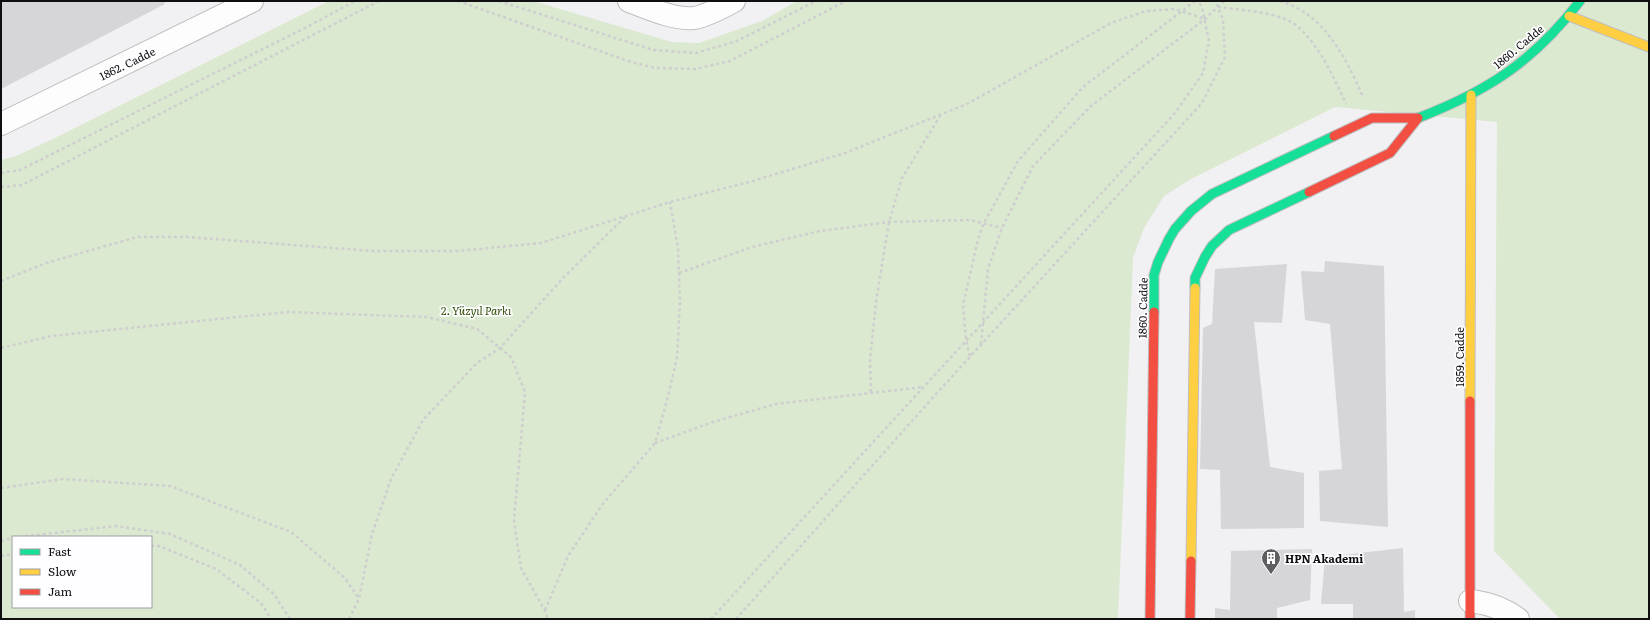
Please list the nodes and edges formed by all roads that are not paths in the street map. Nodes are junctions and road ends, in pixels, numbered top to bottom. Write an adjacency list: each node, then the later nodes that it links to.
1 (252, 1): 9 (street, 1862. Cadde)
2 (629, 1): 3 (street)
3 (734, 1)
4 (1580, 1): 5 (street, 1860. Cadde)
5 (1569, 16): 6 (street); 7 (street, 1860. Cadde)
6 (1649, 47)
7 (1471, 95): 8 (street, 1860. Cadde); 10 (street, 1859. Cadde)
8 (1418, 118): 11 (street, 1860. Cadde); 12 (street, 1860. Cadde)
9 (1, 124)
10 (1470, 610): 13 (street)
11 (1150, 619)
12 (1190, 619)
13 (1518, 619)

